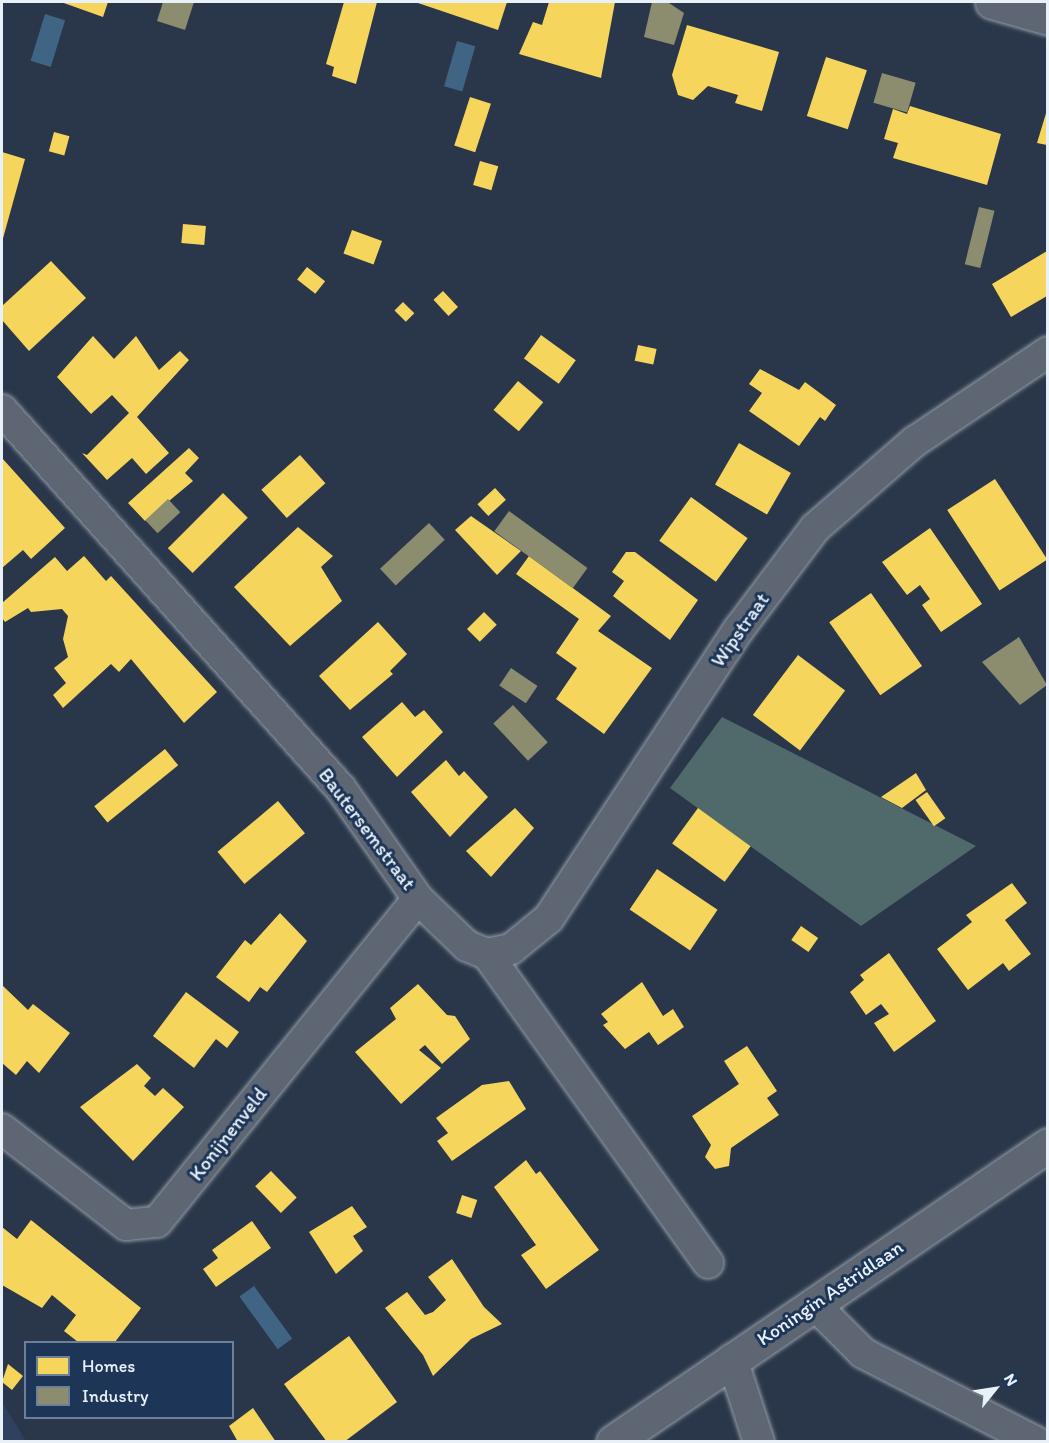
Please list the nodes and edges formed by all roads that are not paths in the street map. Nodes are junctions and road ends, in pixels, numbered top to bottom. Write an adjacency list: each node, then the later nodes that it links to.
1 (992, 2): 2 (main road)
2 (1047, 18)
3 (1047, 352): 6 (street, Wipstraat)
4 (2, 410): 5 (street, Bautersemstraat)
5 (418, 899): 6 (street, Bautersemstraat); 7 (street, Konijnenveld)
6 (487, 954): 9 (street, Bautersemstraat)
7 (2, 1129)
8 (1047, 1145): 10 (main road, Koningin Astridlaan)
9 (708, 1263)
10 (814, 1304): 11 (main road, Koningin Astridlaan); 14 (street)
11 (732, 1359): 12 (main road, Koningin Astridlaan); 13 (street)
12 (612, 1442)
13 (759, 1442)
14 (1036, 1442)

